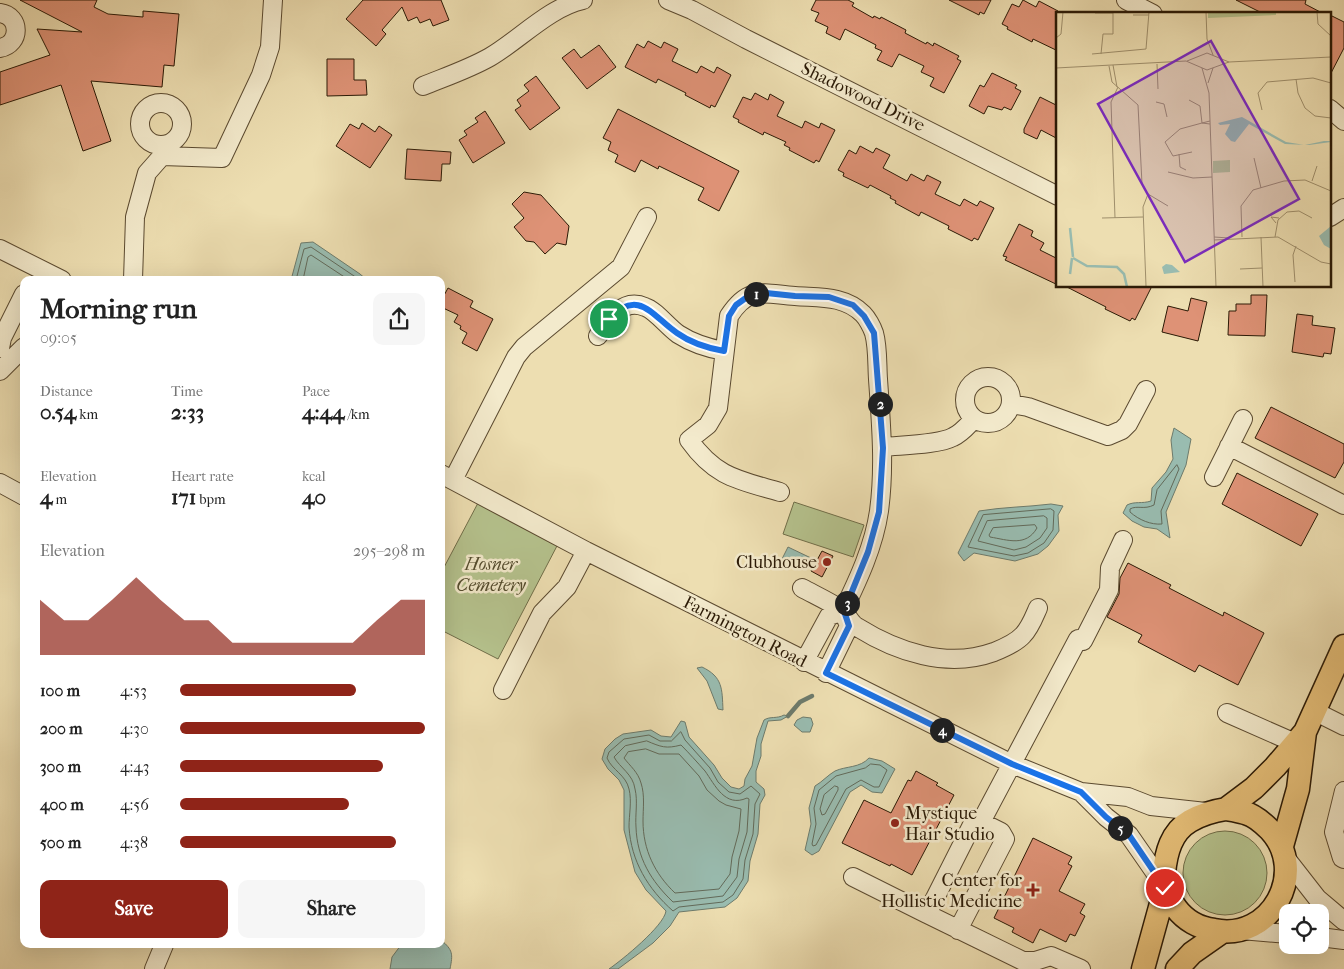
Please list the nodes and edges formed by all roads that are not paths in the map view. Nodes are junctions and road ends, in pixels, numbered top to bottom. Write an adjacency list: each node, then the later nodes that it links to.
1 (273, 0): 17 (street)
2 (668, 0): 11 (street, Shadowood Drive)
3 (1126, 0): 5 (street)
4 (575, 1): 8 (street)
5 (1149, 12)
6 (0, 13): 7 (street)
7 (0, 48)
8 (422, 86)
9 (1332, 111): 10 (street)
10 (1344, 121)
11 (1056, 195)
12 (1344, 208): 14 (street)
13 (647, 216): 30 (street)
14 (1332, 216)
15 (0, 249): 16 (street)
16 (34, 274)
17 (133, 276)
18 (20, 302): 20 (street)
19 (598, 336): 22 (street)
20 (0, 348)
21 (20, 351): 23 (street)
22 (724, 351): 29 (street); 33 (street)
23 (0, 371)
24 (1146, 390): 25 (street)
25 (1011, 404): 26 (street); 26 (street)
26 (974, 419): 29 (street)
27 (1243, 419): 28 (street)
28 (1229, 446): 31 (street); 35 (street)
29 (883, 448): 40 (street)
30 (447, 477): 37 (street, Farmington Road)
31 (1214, 477)
32 (0, 483): 34 (street)
33 (780, 492)
34 (20, 494)
35 (1344, 505)
36 (1122, 540): 48 (street)
37 (586, 551): 42 (street, Farmington Road); 44 (street)
38 (802, 588): 40 (street)
39 (1038, 608): 40 (street)
40 (844, 611): 42 (street); 43 (street)
41 (1344, 646): 47 (main road)
42 (804, 662): 43 (street, Farmington Road)
43 (826, 673): 48 (street, Farmington Road)
44 (503, 690)
45 (1227, 713): 47 (street)
46 (1344, 726): 47 (street)
47 (1305, 729): 51 (main road); 53 (main road)
48 (1012, 764): 50 (street, Farmington Road); 52 (street)
49 (1344, 791): 54 (street)
50 (1081, 792): 51 (street, Farmington Road); 56 (street, Farmington Road)
51 (1216, 811): 53 (main road); 56 (main road)
52 (981, 822): 57 (street); 59 (street)
53 (1283, 851): 58 (street); 60 (main road)
54 (1344, 859)
55 (853, 877): 57 (street)
56 (1164, 886): 60 (main road); 67 (main road)
57 (926, 914): 59 (street)
58 (1344, 921)
59 (958, 930): 66 (street)
60 (1231, 931): 61 (street); 68 (main road)
61 (1279, 934)
62 (1329, 938): 63 (street)
63 (1344, 940)
64 (163, 948): 65 (street)
65 (154, 969)
66 (1081, 969)
67 (1143, 969)
68 (1177, 969)

